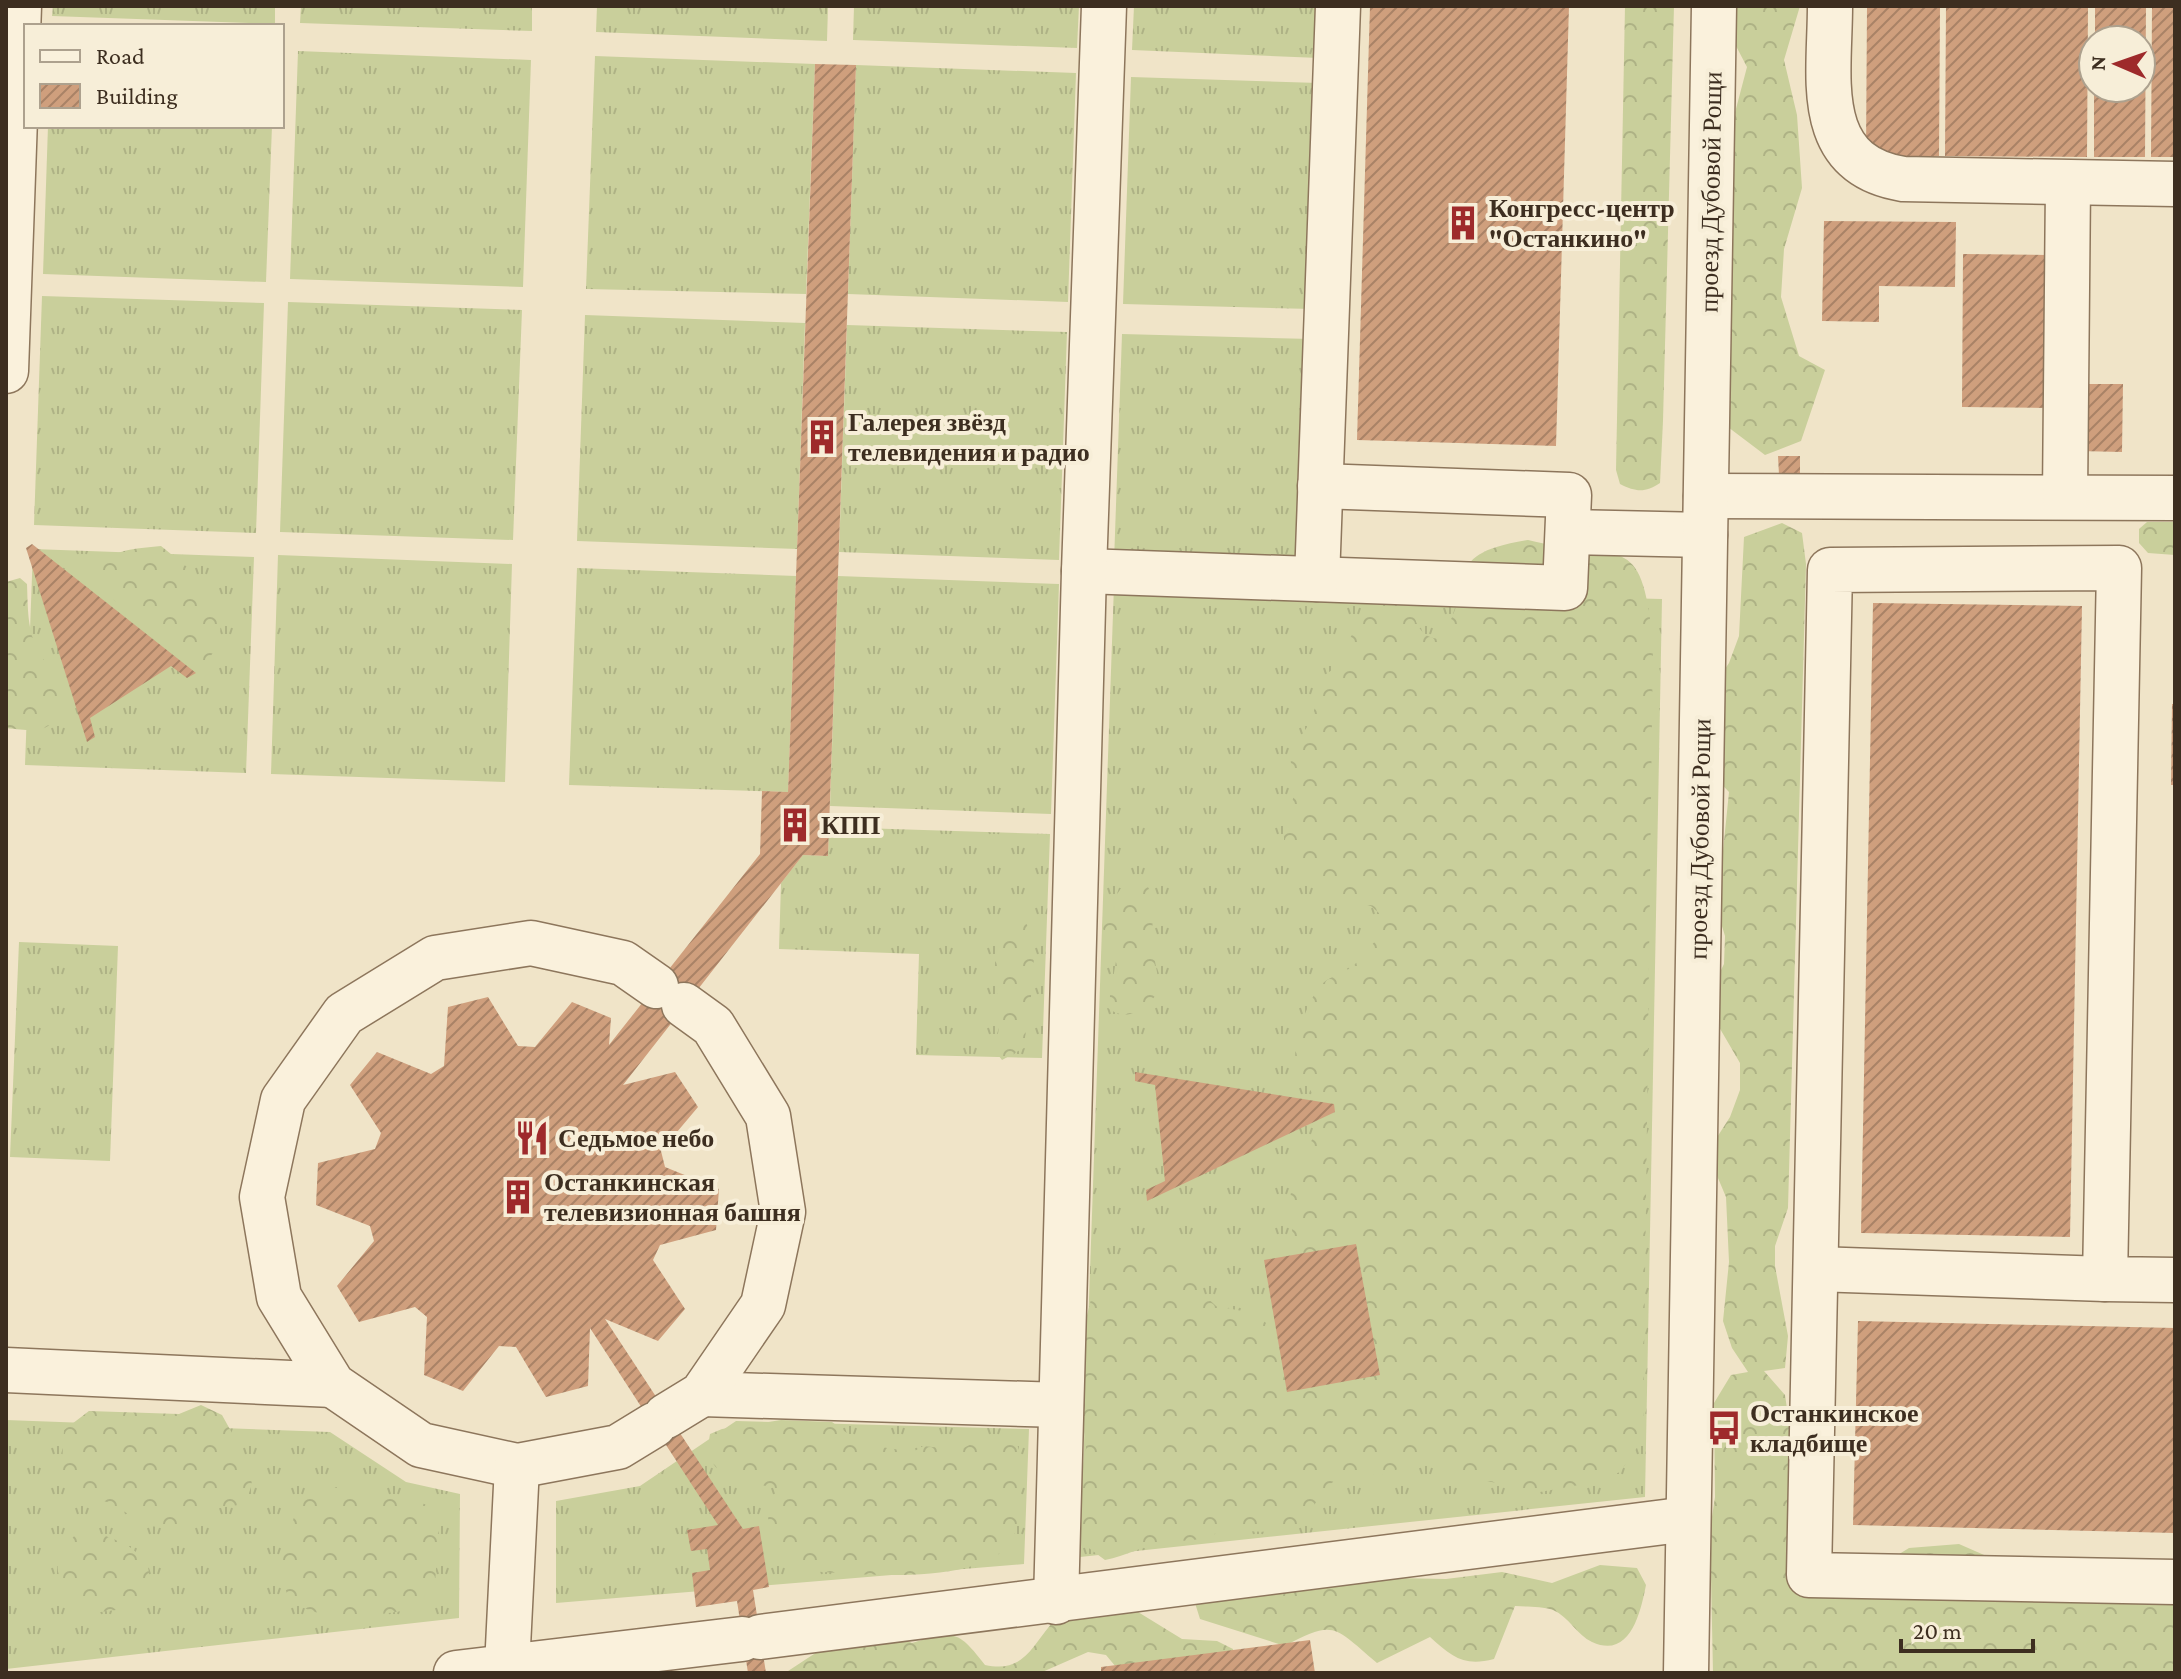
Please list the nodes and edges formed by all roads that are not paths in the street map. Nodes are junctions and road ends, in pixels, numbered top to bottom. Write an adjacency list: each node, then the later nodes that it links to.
1 (19, 6): 8 (street)
2 (1104, 6): 14 (street)
3 (1338, 6): 9 (street)
4 (1714, 6): 12 (street, проезд Дубовой Рощи)
5 (1830, 6): 6 (street)
6 (2068, 184): 7 (street); 10 (street)
7 (2175, 184)
8 (6, 371)
9 (1320, 486): 13 (street); 15 (street)
10 (2065, 497): 11 (street); 12 (street)
11 (2175, 498)
12 (1705, 515): 13 (street); 24 (street, проезд Дубовой Рощи)
13 (1569, 532): 15 (street)
14 (1084, 571): 15 (street); 21 (street)
15 (1317, 579)
16 (1816, 1269): 17 (street); 17 (street); 25 (street)
17 (2105, 1279): 18 (street)
18 (2175, 1280)
19 (6, 1370): 20 (street)
20 (333, 1385): 22 (street); 23 (street)
21 (1061, 1405): 22 (street); 26 (street)
22 (674, 1412): 23 (street)
23 (517, 1466): 27 (street)
24 (1688, 1519): 26 (street); 29 (street, проезд Дубовой Рощи)
25 (2175, 1582)
26 (1056, 1602): 27 (street)
27 (507, 1667): 28 (street)
28 (456, 1673)
29 (1686, 1673)

